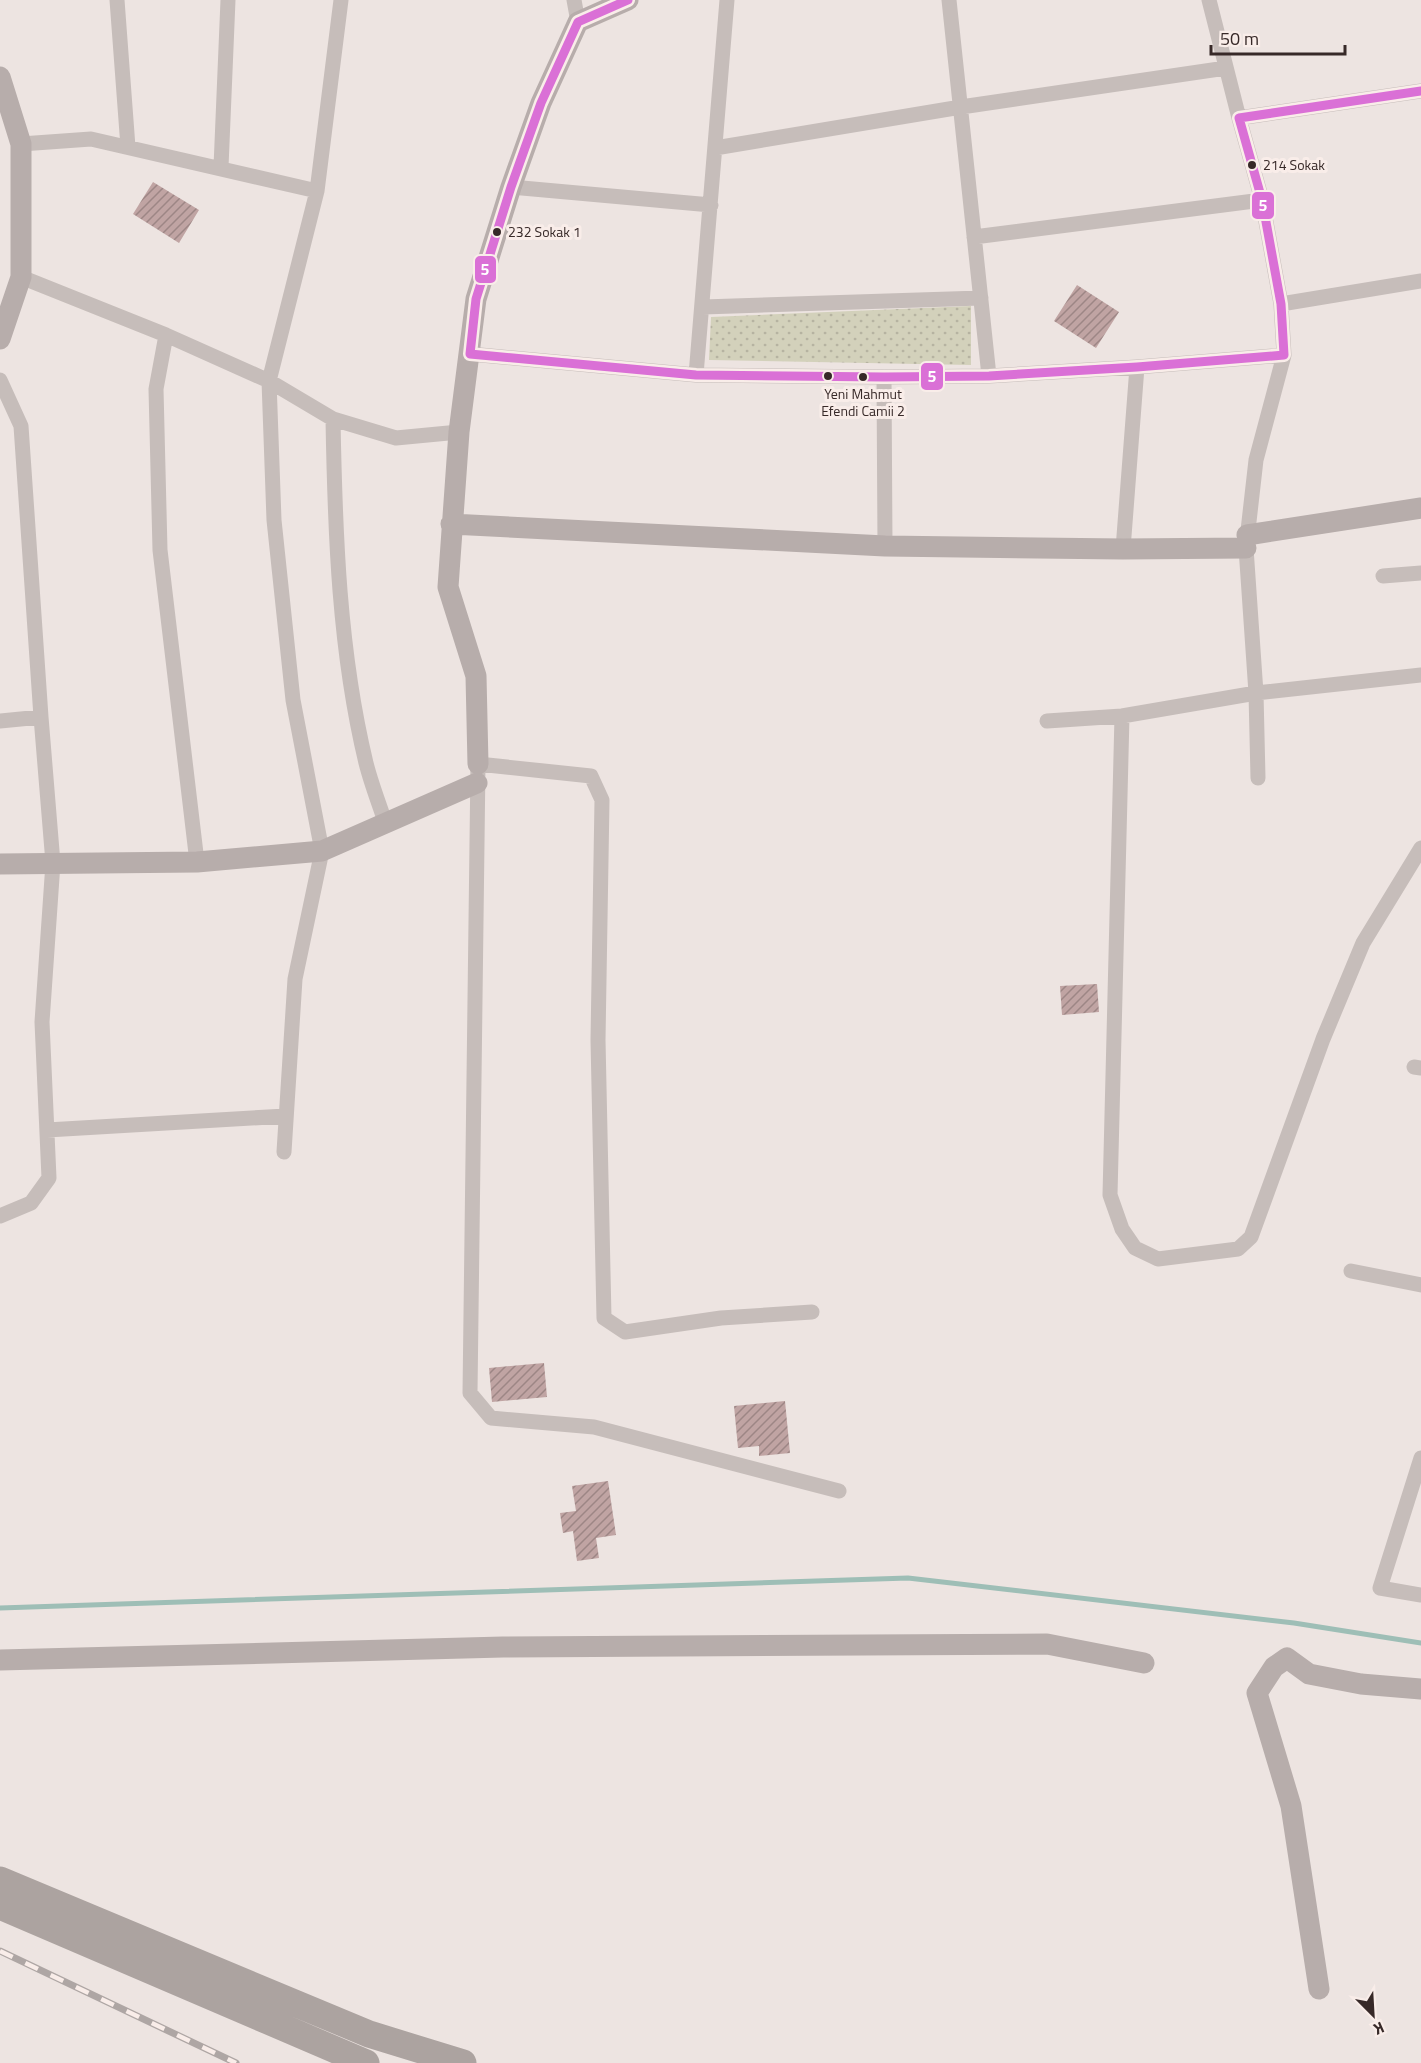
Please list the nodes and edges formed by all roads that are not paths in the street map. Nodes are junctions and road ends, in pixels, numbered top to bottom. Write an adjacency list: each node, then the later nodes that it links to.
1 (117, 0): 17 (street)
2 (228, 0): 19 (street)
3 (341, 0): 21 (street)
4 (574, 0): 9 (street)
5 (628, 0): 9 (street)
6 (727, 0): 18 (street)
7 (949, 0): 13 (street)
8 (1209, 0): 10 (street)
9 (578, 22): 20 (street)
10 (1226, 68): 13 (street); 15 (street)
11 (0, 77): 14 (street)
12 (1421, 91): 15 (street)
13 (961, 107): 18 (street); 24 (street)
14 (6, 117): 16 (street)
15 (1239, 118): 22 (street)
16 (21, 144): 17 (street); 25 (street)
17 (128, 147): 19 (street)
18 (715, 148): 23 (street)
19 (221, 167): 21 (street)
20 (511, 187): 23 (street); 32 (street)
21 (317, 190): 39 (street)
22 (1262, 200): 24 (street); 28 (street)
23 (711, 204): 29 (street)
24 (974, 237): 27 (street)
25 (21, 278): 30 (street); 31 (street)
26 (1421, 281): 28 (street)
27 (981, 298): 29 (street); 36 (street)
28 (1281, 304): 33 (street)
29 (703, 307): 35 (street)
30 (166, 334): 39 (street); 61 (street)
31 (0, 339)
32 (470, 354): 35 (street); 41 (street)
33 (1284, 355): 34 (street); 44 (street)
34 (1137, 367): 36 (street); 46 (street)
35 (696, 375): 37 (street)
36 (989, 376): 37 (street)
37 (884, 377): 45 (street)
38 (0, 380): 52 (street)
39 (269, 381): 40 (street); 59 (street)
40 (333, 419): 41 (street); 57 (street)
41 (459, 432): 43 (street)
42 (1421, 508): 44 (street)
43 (452, 524): 45 (street); 55 (street)
44 (1246, 542): 46 (street); 50 (street)
45 (885, 546): 46 (street)
46 (1123, 549)
47 (1421, 573): 48 (street)
48 (1383, 576)
49 (1421, 675): 50 (street)
50 (1256, 693): 51 (street); 56 (street)
51 (1122, 716): 54 (street); 58 (street)
52 (41, 717): 53 (street); 60 (street)
53 (0, 720)
54 (1047, 721)
55 (477, 773): 57 (street); 69 (street); 71 (street)
56 (1258, 778)
57 (386, 824): 59 (street)
58 (1421, 848)
59 (322, 851): 61 (street); 63 (street)
60 (53, 862): 61 (street); 62 (street); 64 (street)
61 (197, 862)
62 (0, 864)
63 (286, 1116): 64 (street); 65 (street)
64 (47, 1130): 66 (street)
65 (284, 1152)
66 (0, 1216)
67 (1351, 1271): 68 (street)
68 (1421, 1285)
69 (812, 1312)
70 (1421, 1458): 72 (street)
71 (839, 1491)
72 (1421, 1595)
73 (0, 1660): 74 (street)
74 (1144, 1663)
75 (1421, 1689): 78 (street)
76 (0, 1880): 80 (highway)
77 (0, 1906): 79 (highway)
78 (1319, 1989)
79 (366, 2063)
80 (463, 2063)

